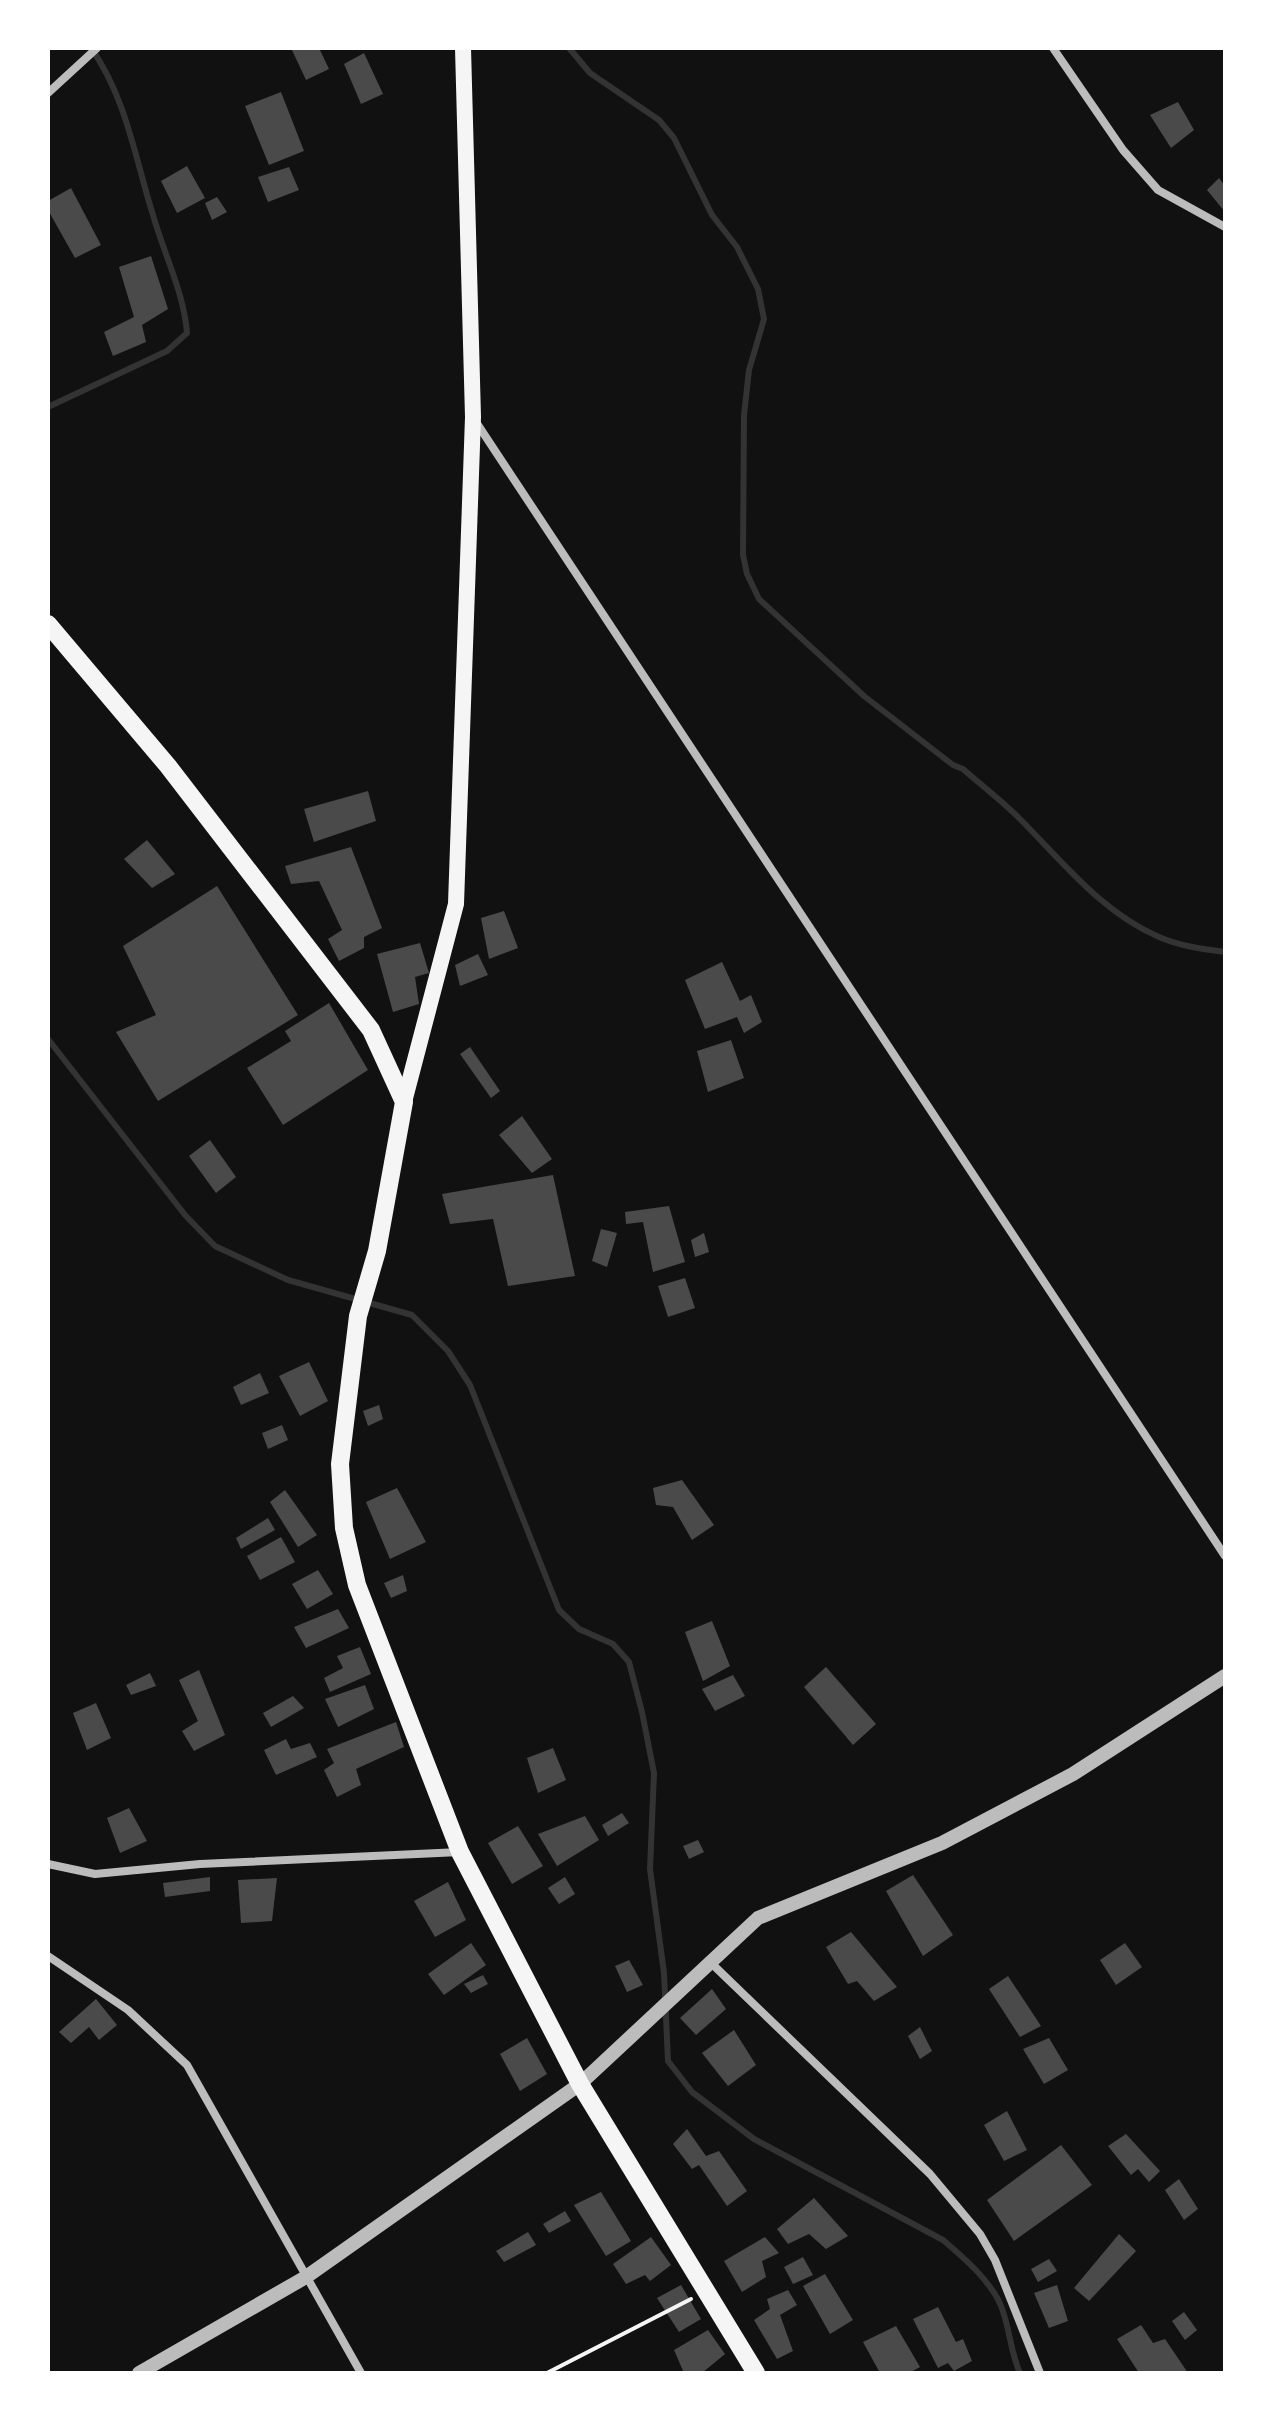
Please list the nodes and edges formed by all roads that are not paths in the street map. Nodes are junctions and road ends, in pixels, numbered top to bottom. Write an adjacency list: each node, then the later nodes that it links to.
1 (97, 48): 4 (street)
2 (463, 48): 6 (main road)
3 (1053, 48): 5 (street)
4 (48, 93)
5 (1225, 227)
6 (473, 417): 8 (main road); 9 (street)
7 (48, 624): 8 (highway)
8 (404, 1102): 11 (highway)
9 (1225, 1556)
10 (1225, 1676): 14 (street)
11 (460, 1852): 12 (street); 15 (highway)
12 (48, 1864)
13 (48, 1956): 16 (street)
14 (708, 1961): 15 (street); 20 (street)
15 (580, 2084): 16 (street); 19 (highway)
16 (306, 2277): 17 (street); 18 (street)
17 (139, 2373)
18 (361, 2373)
19 (756, 2373)
20 (1040, 2373)

